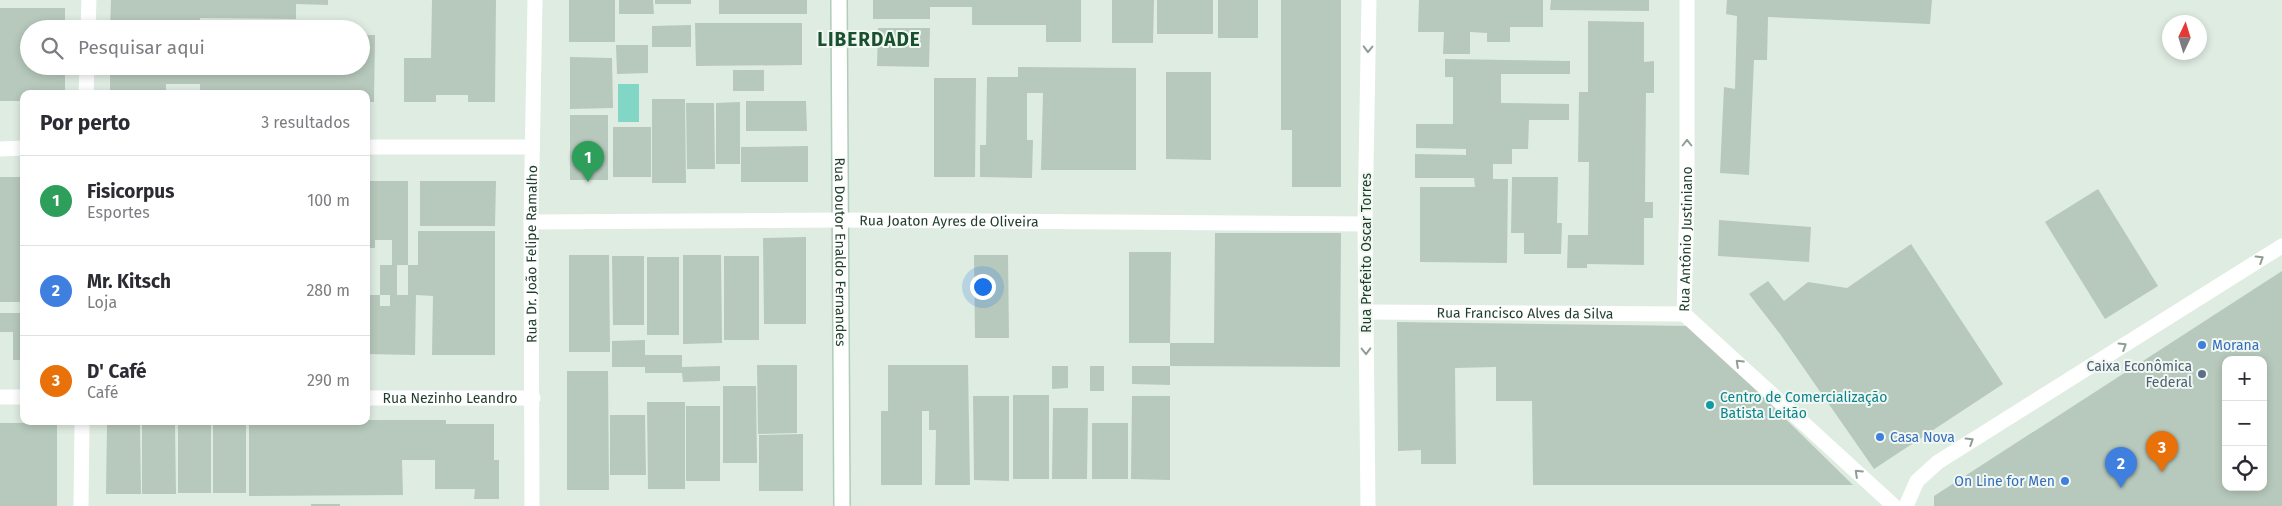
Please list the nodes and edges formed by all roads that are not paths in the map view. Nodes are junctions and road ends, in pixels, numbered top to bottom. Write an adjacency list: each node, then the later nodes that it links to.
1 (89, 0): 6 (street)
2 (535, 0): 10 (street, Rua Dr. João Felipe Ramalho)
3 (839, 0): 13 (street, Rua Doutor Enaldo Fernandes)
4 (1368, 0): 15 (street, Rua Prefeito Oscar Torres, one-way to 15)
5 (1687, 0): 18 (street, Rua Antônio Justiniano, one-way to 5)
6 (88, 20)
7 (87, 75): 8 (street)
8 (86, 90)
9 (370, 147): 10 (street)
10 (532, 147): 14 (street, Rua Dr. João Felipe Ramalho)
11 (20, 148): 12 (street)
12 (0, 149)
13 (840, 220): 14 (street, Rua Joaton Ayres de Oliveira); 15 (street, Rua Joaton Ayres de Oliveira); 26 (street, Rua Doutor Enaldo Fernandes)
14 (531, 222): 22 (street, Rua Dr. João Felipe Ramalho)
15 (1365, 224): 17 (street, Rua Prefeito Oscar Torres)
16 (2282, 246): 29 (street, one-way to 16)
17 (1366, 312): 18 (street, Rua Francisco Alves da Silva); 27 (street, Rua Prefeito Oscar Torres, one-way to 27)
18 (1684, 314): 28 (street, Rua Antônio Justiniano, one-way to 18)
19 (0, 397): 20 (street)
20 (20, 397)
21 (370, 398): 22 (street, Rua Nezinho Leandro)
22 (533, 398): 25 (street, Rua Dr. João Felipe Ramalho)
23 (82, 425): 24 (street)
24 (81, 506)
25 (532, 506)
26 (842, 506)
27 (1368, 506)
28 (1894, 506)
29 (1906, 506)

